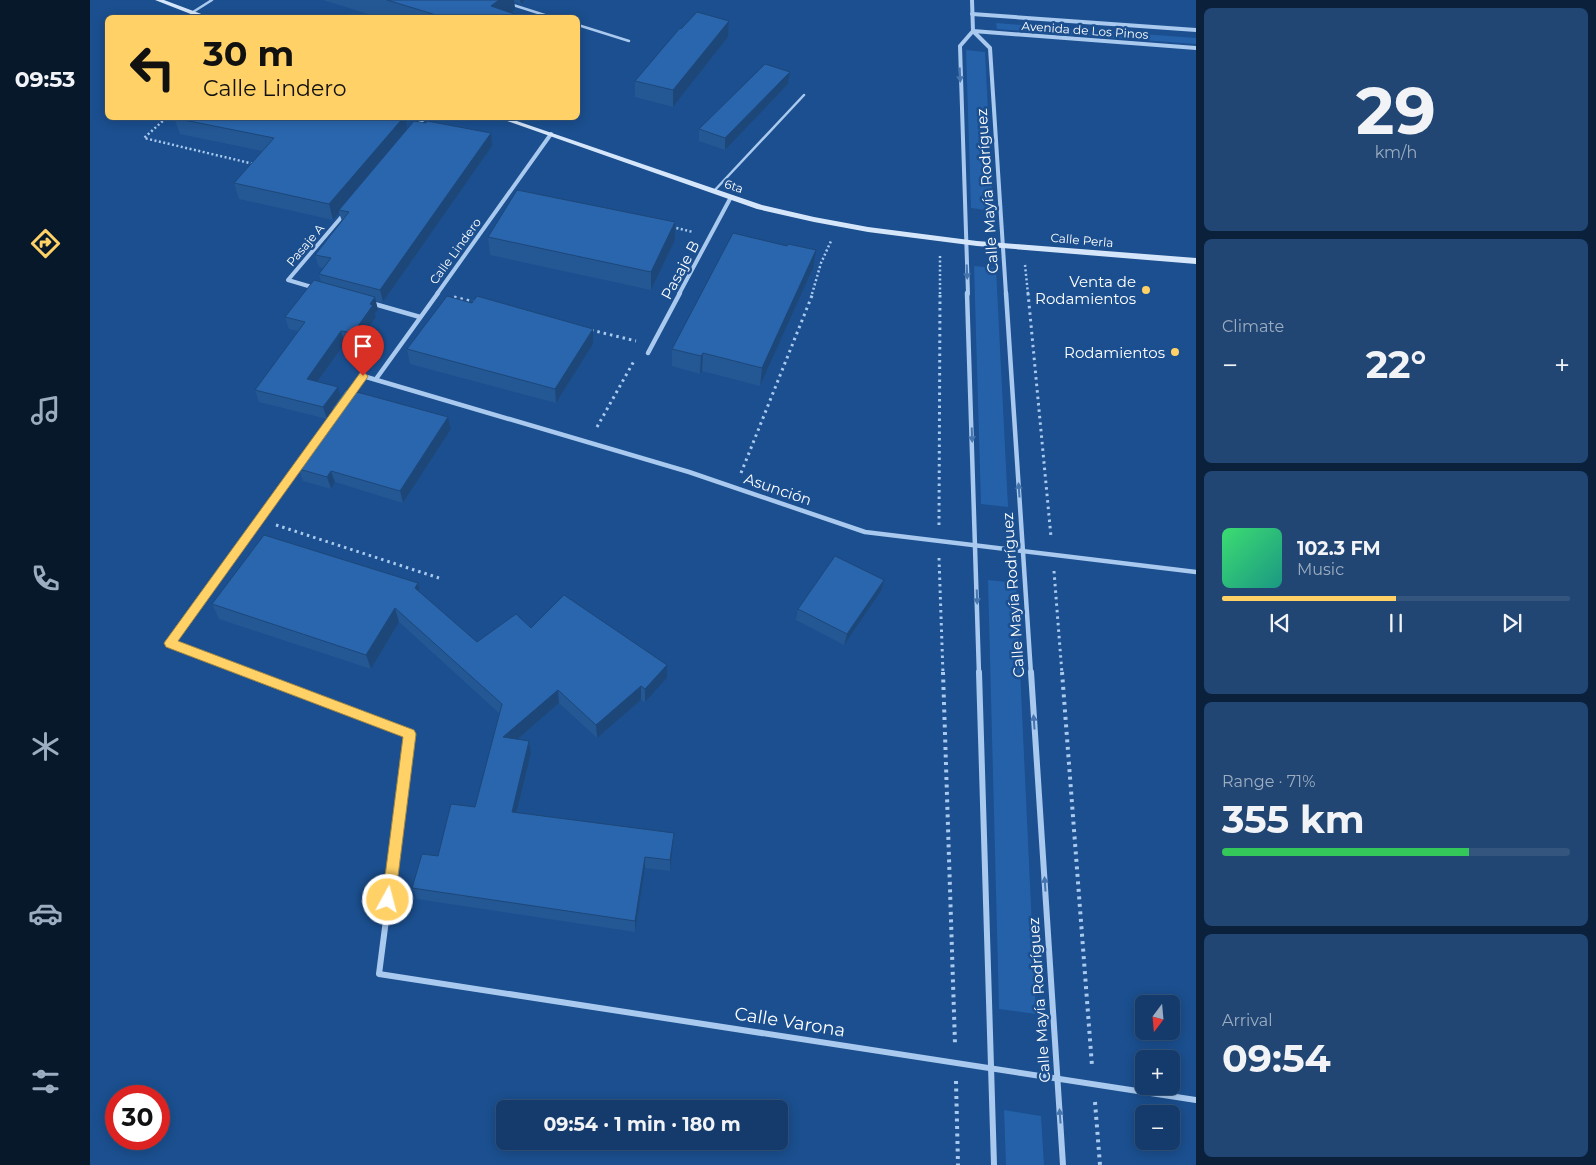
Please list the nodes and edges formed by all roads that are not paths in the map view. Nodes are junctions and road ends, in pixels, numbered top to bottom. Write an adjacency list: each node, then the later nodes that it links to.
1 (158, 0): 5 (main road)
2 (212, 0): 5 (lane)
3 (972, 0): 6 (street)
4 (508, 3): 8 (lane)
5 (194, 12): 7 (main road)
6 (972, 14): 10 (street, Avenida de Los Pinos); 11 (street)
7 (202, 15)
8 (545, 15)
9 (580, 26): 12 (lane)
10 (1196, 30)
11 (973, 31): 13 (street, Avenida de Los Pinos); 22 (street, Calle Mayía Rodríguez, one-way to 22); 23 (street, Calle Mayía Rodríguez)
12 (629, 41)
13 (1196, 48)
14 (804, 95): 19 (lane)
15 (422, 120): 17 (street)
16 (509, 120): 18 (main road, 6ta)
17 (412, 132)
18 (550, 134): 19 (main road, 6ta); 27 (street, Calle Lindero)
19 (714, 191): 20 (main road, 6ta)
20 (731, 196): 22 (main road, 6ta); 28 (street, Pasaje B)
21 (346, 212): 25 (street, Pasaje A)
22 (966, 241): 23 (main road, Calle Perla); 32 (street, Calle Mayía Rodríguez, one-way to 32)
23 (1003, 245): 24 (main road, Calle Perla); 33 (street, Calle Mayía Rodríguez, one-way to 23)
24 (1196, 261)
25 (317, 288)
26 (364, 301): 27 (street)
27 (420, 317): 29 (street, Calle Lindero)
28 (648, 353)
29 (376, 380): 30 (street, Asunción); 32 (street, Asunción)
30 (347, 399)
31 (341, 406): 35 (street, Calle Varona)
32 (975, 545): 33 (street, Asunción); 35 (street, Calle Mayía Rodríguez, one-way to 35)
33 (1023, 551): 34 (street, Asunción); 36 (street, Calle Mayía Rodríguez, one-way to 33)
34 (1196, 572)
35 (991, 1069): 36 (street, Calle Varona); 38 (street, Calle Mayía Rodríguez)
36 (1057, 1079): 37 (street, Calle Varona); 39 (street, Calle Mayía Rodríguez, one-way to 36)
37 (1196, 1100)
38 (994, 1165)
39 (1063, 1165)

